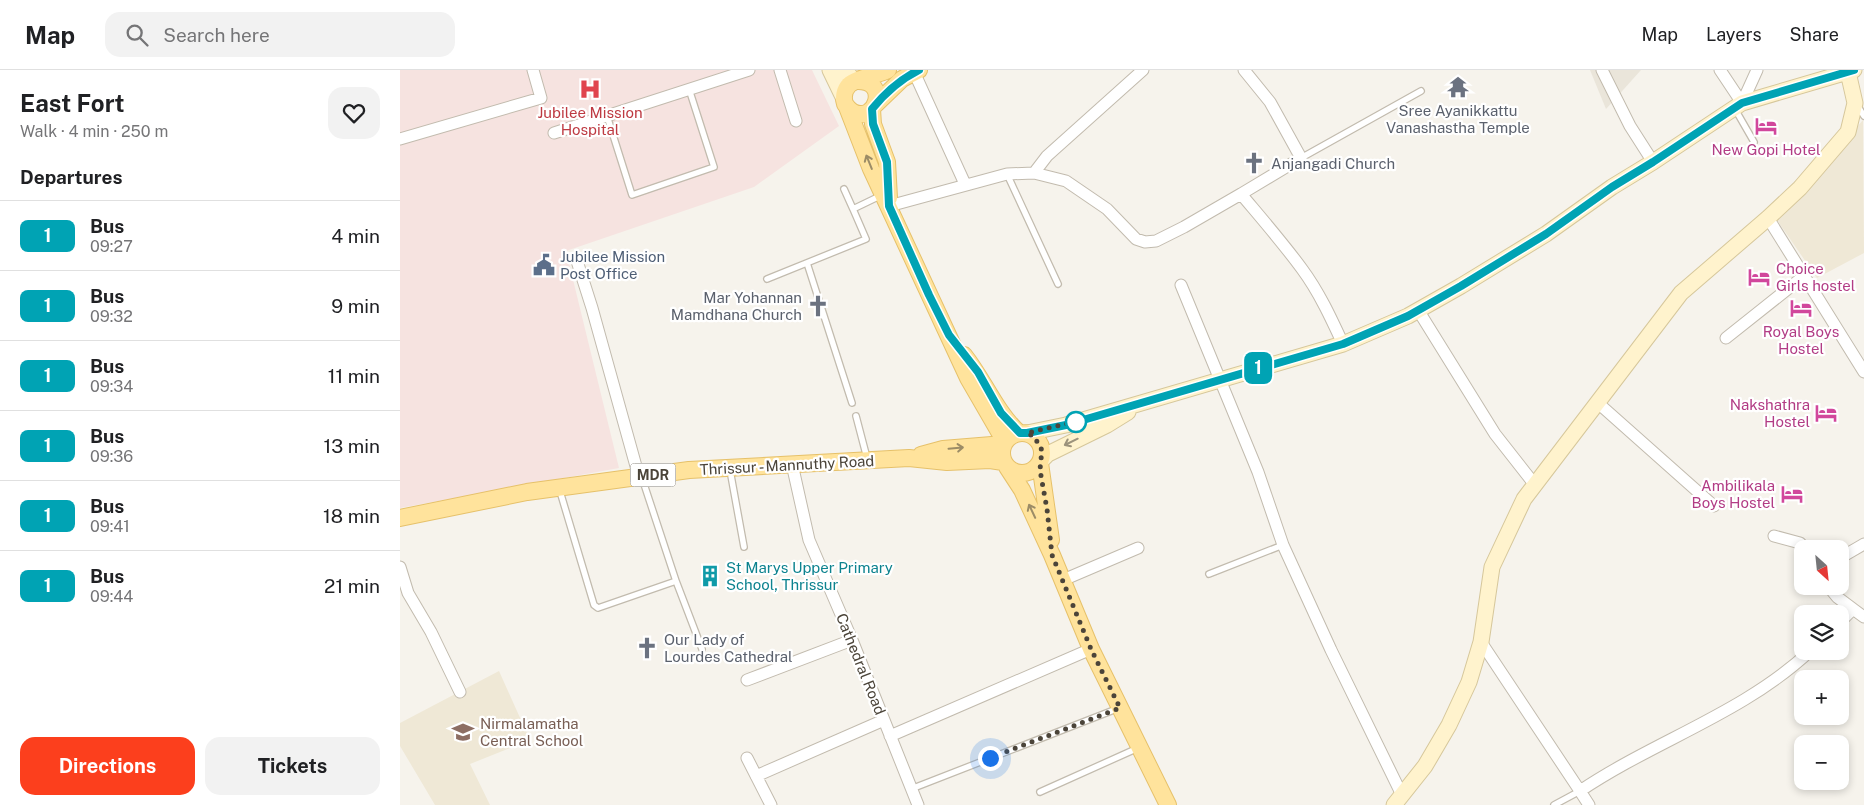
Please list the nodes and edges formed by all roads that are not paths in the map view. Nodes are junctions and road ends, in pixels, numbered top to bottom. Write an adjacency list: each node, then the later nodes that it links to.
1 (533, 70): 24 (street)
2 (749, 70): 14 (street)
3 (780, 70): 22 (street)
4 (830, 70): 16 (main road)
5 (888, 70): 13 (main road)
6 (1143, 70): 28 (street)
7 (1244, 70): 26 (street)
8 (1602, 70): 27 (street)
9 (1720, 70): 18 (street)
10 (1757, 70): 18 (street)
11 (916, 71): 19 (main road); 30 (street)
12 (1851, 71): 17 (main road); 18 (main road)
13 (853, 77): 16 (main road); 19 (main road)
14 (689, 89): 20 (street); 20 (lane)
15 (1421, 91): 26 (lane)
16 (845, 103): 19 (main road); 33 (main road, one-way to 16)
17 (1856, 103): 21 (lane); 35 (main road)
18 (1738, 105): 25 (lane); 27 (main road)
19 (874, 107): 33 (main road)
20 (607, 115): 23 (street)
21 (1864, 116)
22 (796, 121)
23 (554, 133)
24 (400, 139)
25 (1754, 142)
26 (1301, 158): 32 (street)
27 (1653, 162): 42 (main road)
28 (1034, 173): 29 (street); 32 (street)
29 (1006, 174): 30 (street); 40 (lane)
30 (965, 184): 33 (street)
31 (844, 190): 34 (lane)
32 (1241, 194): 45 (street)
33 (887, 200): 34 (lane); 43 (main road)
34 (853, 209): 37 (lane)
35 (1768, 218): 38 (street); 50 (main road)
36 (577, 261): 60 (street)
37 (807, 263): 39 (lane); 49 (lane)
38 (1804, 276): 44 (street); 46 (street)
39 (767, 279)
40 (1058, 284)
41 (1181, 285): 47 (street)
42 (1418, 310): 45 (main road); 61 (street)
43 (949, 335): 52 (main road); 53 (main road)
44 (1726, 338)
45 (1343, 344): 47 (main road)
46 (1864, 372)
47 (1219, 379): 48 (main road); 68 (street)
48 (1144, 401): 52 (main road); 56 (main road, one-way to 56)
49 (852, 403)
50 (1598, 403): 61 (main road); 63 (street)
51 (856, 416): 55 (lane)
52 (1023, 433): 53 (main road); 56 (main road)
53 (1004, 443): 54 (main road, MDR, one-way to 53); 58 (main road)
54 (909, 458): 55 (main road, Thrissur - Mannuthy Road / MDR); 58 (main road, MDR)
55 (868, 460): 57 (main road, Thrissur - Mannuthy Road / MDR)
56 (1040, 462): 58 (main road); 72 (main road)
57 (792, 464): 59 (main road, Thrissur - Mannuthy Road / MDR); 81 (street, Cathedral Road)
58 (1005, 465): 72 (main road, one-way to 58)
59 (729, 468): 60 (main road, Thrissur - Mannuthy Road / MDR); 69 (lane)
60 (640, 477): 62 (main road, Thrissur - Mannuthy Road / MDR); 76 (lane)
61 (1535, 485): 82 (main road)
62 (558, 488): 64 (main road, Thrissur - Mannuthy Road / MDR); 76 (lane)
63 (1714, 506)
64 (400, 518)
65 (1774, 536): 66 (street)
66 (1794, 541)
67 (1864, 544): 71 (street)
68 (1283, 545): 74 (lane); 97 (street)
69 (744, 547)
70 (1138, 548): 75 (street)
71 (1849, 553)
72 (1052, 555): 75 (main road)
73 (400, 567): 87 (street)
74 (1209, 574)
75 (1063, 580): 84 (main road)
76 (676, 582): 83 (lane)
77 (1835, 595): 78 (street)
78 (1853, 609): 79 (street); 80 (street)
79 (1849, 613)
80 (1864, 617)
81 (852, 640): 86 (street); 89 (street, Cathedral Road)
82 (1481, 642): 95 (street); 97 (main road)
83 (702, 649)
84 (1091, 649): 88 (main road); 90 (street)
85 (1800, 660): 95 (street)
86 (746, 680)
87 (460, 692)
88 (1120, 708): 91 (main road); 94 (lane)
89 (884, 720): 90 (street, Cathedral Road); 93 (street)
90 (890, 736): 94 (street, Cathedral Road)
91 (1140, 747): 96 (lane); 100 (main road)
92 (747, 758): 93 (street)
93 (756, 776): 98 (street)
94 (911, 789): 99 (street, Cathedral Road)
95 (1580, 791): 101 (lane); 102 (street)
96 (1040, 792)
97 (1398, 800)
98 (771, 805)
99 (918, 805)
100 (1168, 805)
101 (1554, 805)
102 (1589, 805)

